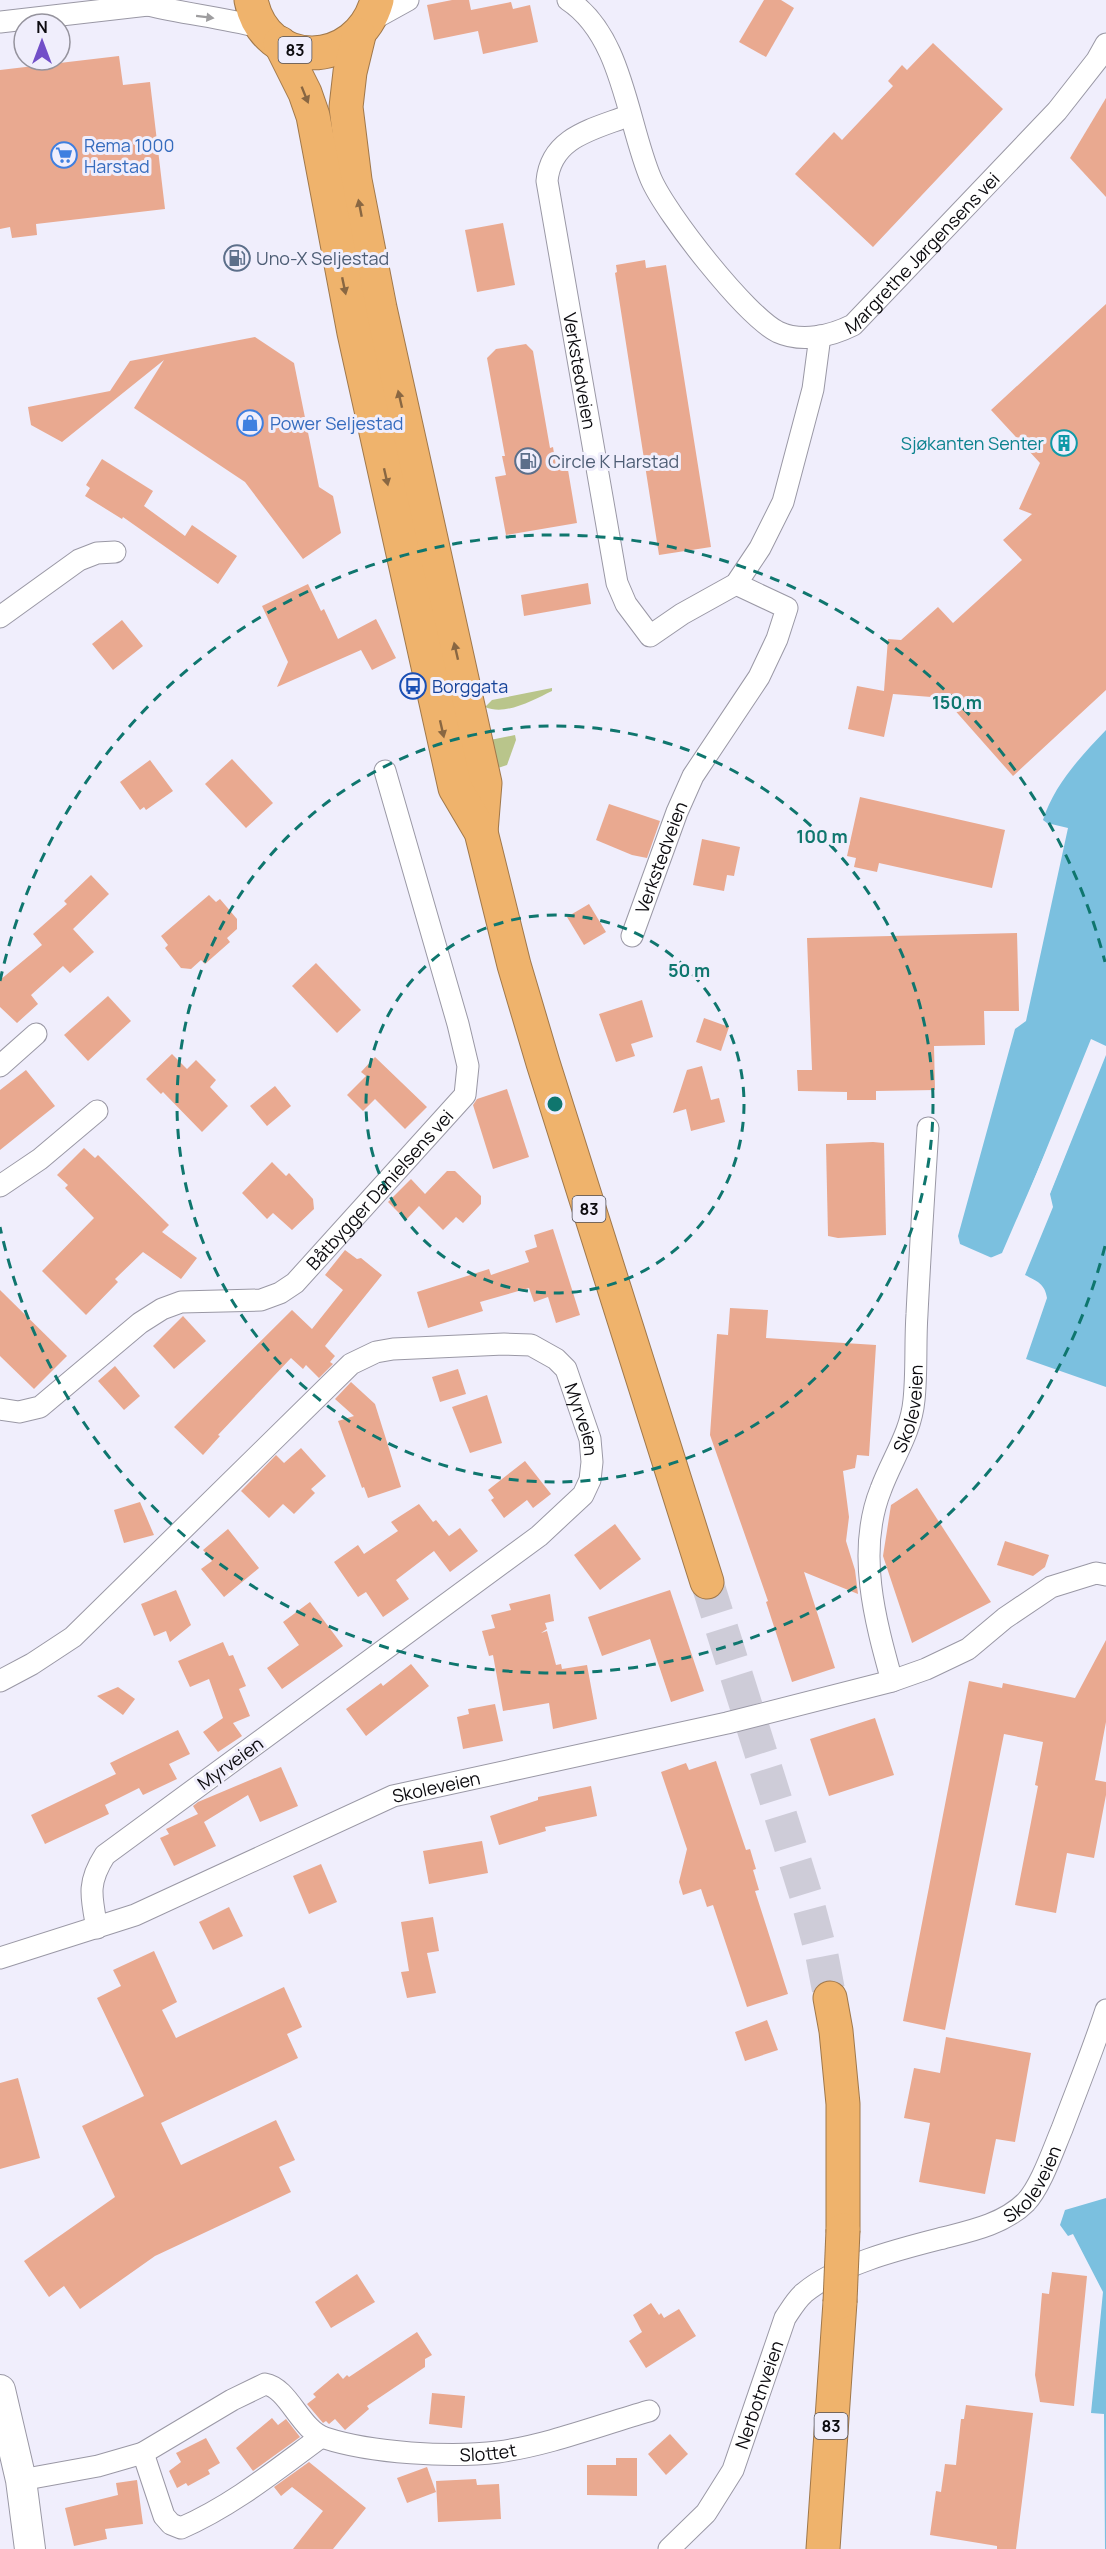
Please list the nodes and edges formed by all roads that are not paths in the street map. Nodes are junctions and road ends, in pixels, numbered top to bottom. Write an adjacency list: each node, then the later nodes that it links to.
1 (408, 0): 4 (street)
2 (568, 0): 8 (street, Margrethe Jørgensens vei)
3 (155, 3): 5 (street); 6 (street, one-way to 6)
4 (369, 18): 6 (highway, 83); 14 (highway, 83, one-way to 4)
5 (0, 22)
6 (264, 24): 14 (highway, 83, one-way to 14)
7 (1106, 44): 9 (street, Margrethe Jørgensens vei)
8 (630, 115): 9 (street, Margrethe Jørgensens vei); 11 (street, Verkstedveien)
9 (820, 336): 11 (street, Verkstedveien)
10 (115, 552): 12 (street)
11 (736, 584): 15 (street, Verkstedveien)
12 (0, 617)
13 (385, 771): 21 (street, Båtbygger Danielsens vei)
14 (481, 832): 23 (highway, 83)
15 (632, 936)
16 (36, 1034): 17 (street)
17 (0, 1066)
18 (97, 1111): 20 (street)
19 (928, 1128): 25 (street, Skoleveien)
20 (0, 1186)
21 (0, 1409)
22 (1106, 1575): 25 (street, Skoleveien)
23 (707, 1582)
24 (0, 1681): 26 (street, Myrveien)
25 (892, 1681): 26 (street, Skoleveien)
26 (97, 1928): 27 (street, Skoleveien)
27 (0, 1958)
28 (830, 1998): 38 (highway, 83, bridge)
29 (1106, 2010): 30 (street, Skoleveien)
30 (865, 2261): 37 (street, Nerbotnveien)
31 (0, 2390): 35 (street)
32 (649, 2411): 33 (street, Slottet)
33 (321, 2437): 34 (street, Slottet); 34 (street)
34 (143, 2453): 35 (street, Slottet)
35 (21, 2480): 36 (street)
36 (30, 2549)
37 (669, 2549)
38 (822, 2549)

